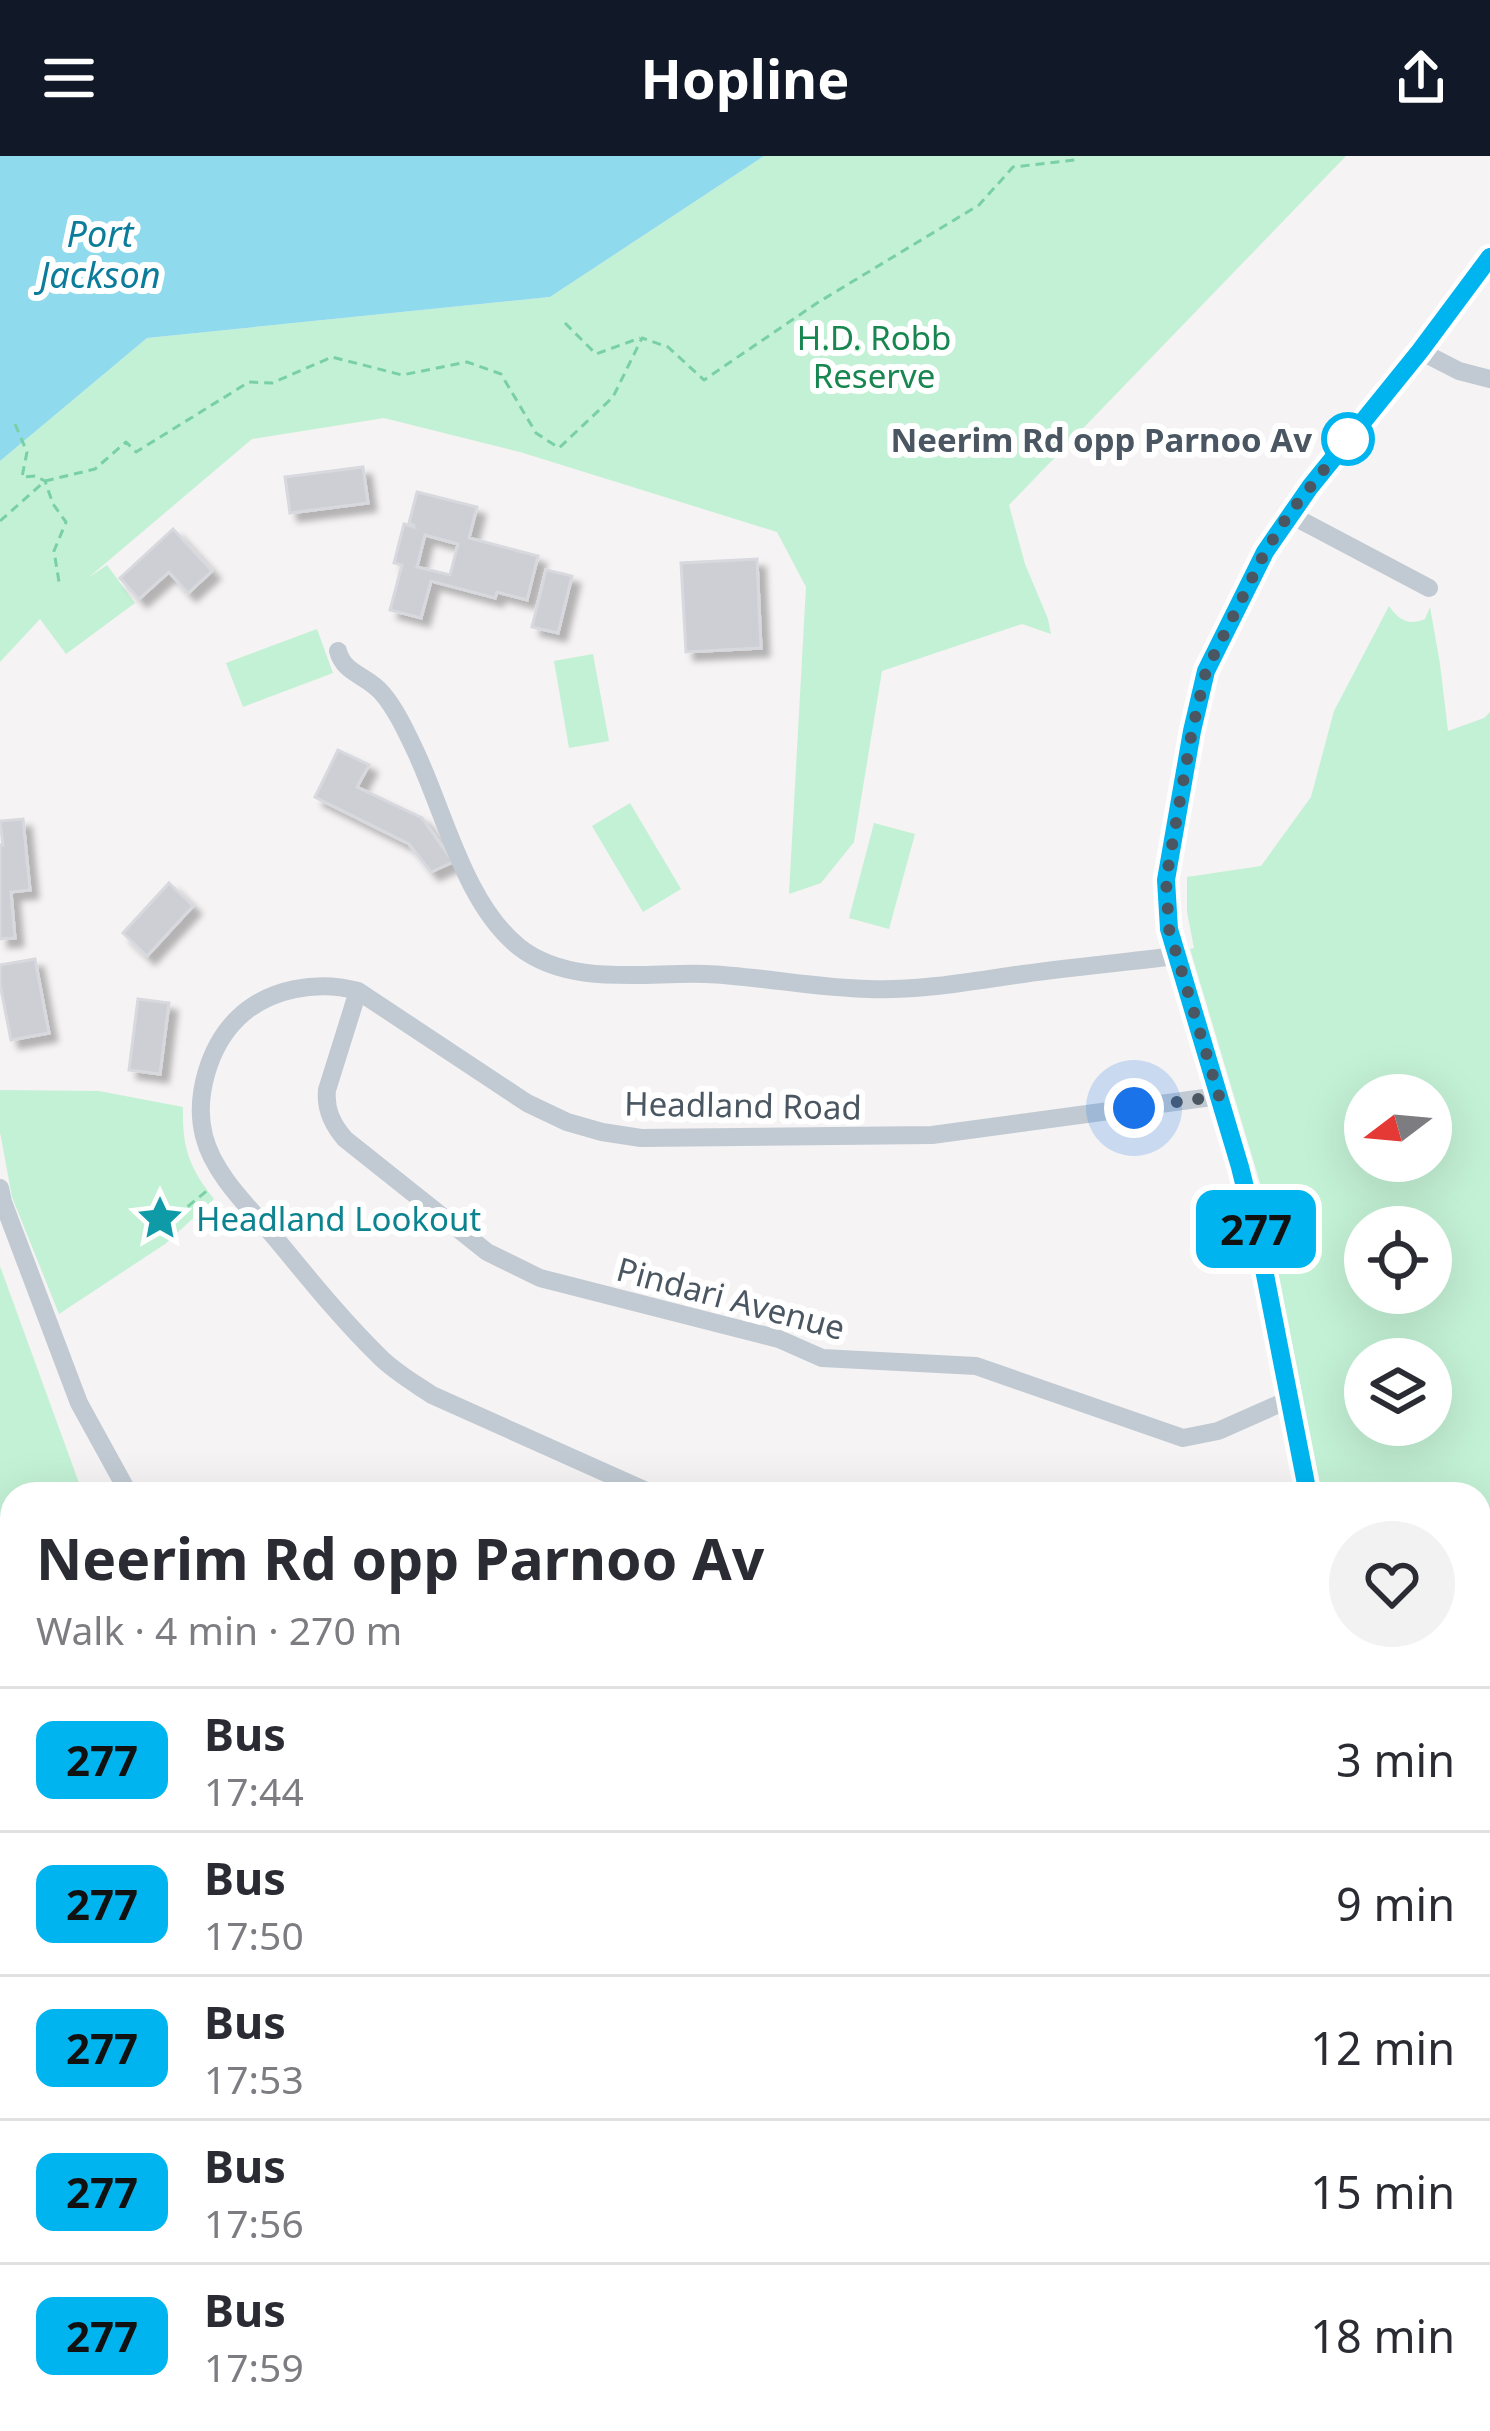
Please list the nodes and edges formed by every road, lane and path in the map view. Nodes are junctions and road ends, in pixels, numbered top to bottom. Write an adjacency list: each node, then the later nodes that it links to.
1 (1076, 156): 4 (path)
2 (1490, 257): 5 (street)
3 (565, 322): 4 (path)
4 (642, 338): 8 (path)
5 (1420, 351): 6 (street); 9 (street)
6 (1490, 379)
7 (15, 424): 8 (path)
8 (45, 482): 10 (path); 11 (path)
9 (1289, 514): 12 (street); 14 (street)
10 (0, 520)
11 (59, 582)
12 (1429, 588)
13 (338, 651): 14 (street)
14 (1177, 956): 16 (street)
15 (358, 992): 16 (street, Headland Road); 17 (street); 20 (street, Pindari Avenue)
16 (1219, 1096): 20 (street)
17 (224, 1176): 19 (path); 22 (street)
18 (0, 1188): 21 (street)
19 (160, 1218)
20 (1288, 1400): 23 (street)
21 (122, 1482)
22 (626, 1482)
23 (1305, 1482)

